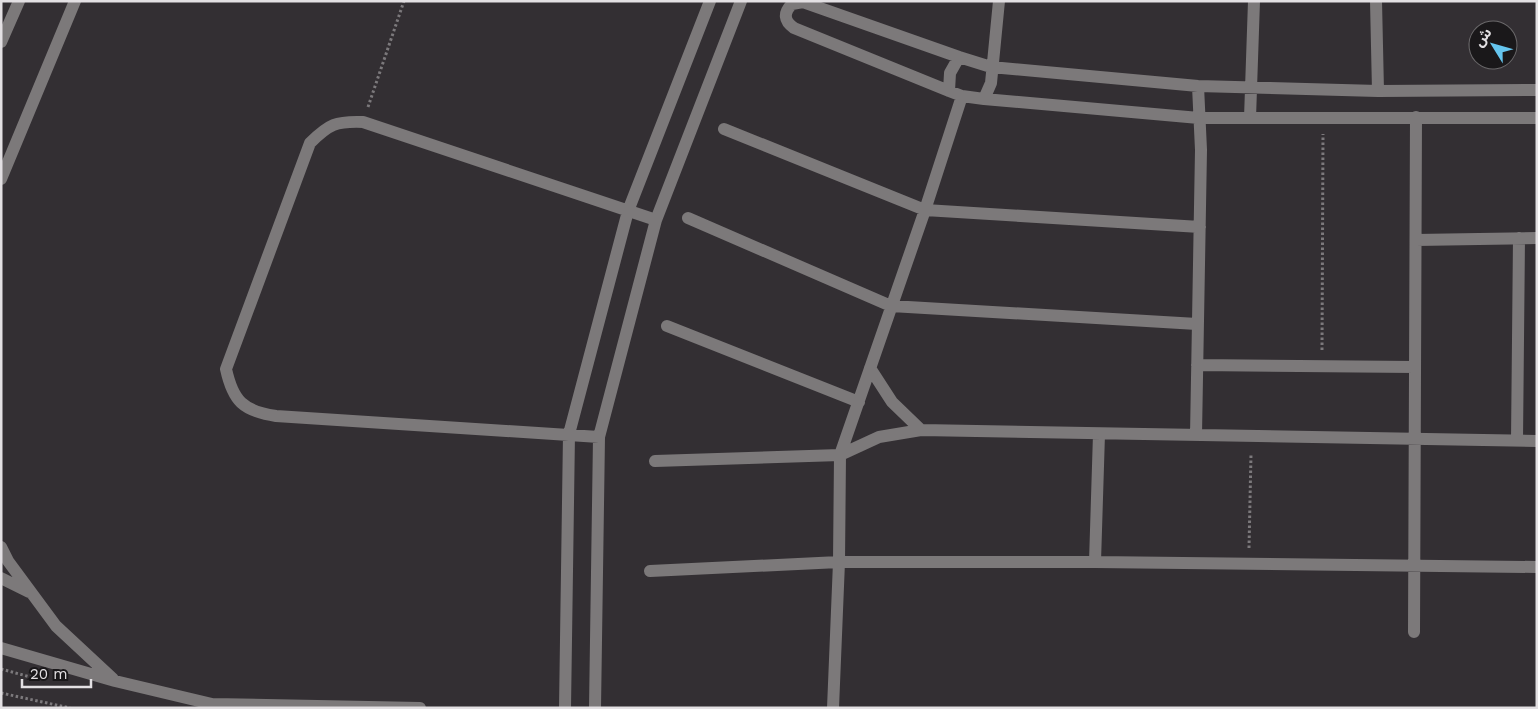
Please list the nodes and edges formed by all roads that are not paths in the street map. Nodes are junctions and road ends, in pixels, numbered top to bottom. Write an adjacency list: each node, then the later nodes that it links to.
1 (19, 1): 8 (street)
2 (75, 1): 23 (street)
3 (710, 1): 25 (street)
4 (741, 1): 27 (street)
5 (999, 1): 10 (street)
6 (1254, 1): 12 (street)
7 (1376, 1): 13 (street)
8 (1, 42)
9 (958, 57): 10 (street); 15 (street); 15 (street)
10 (991, 66): 11 (street); 17 (street)
11 (1198, 86): 12 (street); 19 (street)
12 (1251, 86): 13 (street); 20 (street)
13 (1378, 90): 14 (street)
14 (1537, 90)
15 (949, 91): 16 (street)
16 (962, 96): 17 (street); 24 (street)
17 (984, 99): 19 (street)
18 (1416, 117): 20 (street); 21 (street); 31 (street)
19 (1199, 118): 20 (street); 28 (street)
20 (1250, 118)
21 (1537, 118)
22 (724, 130): 24 (street)
23 (1, 179)
24 (925, 210): 28 (street); 32 (street)
25 (628, 211): 27 (street); 40 (street); 40 (street)
26 (688, 218): 32 (street)
27 (656, 220): 43 (street)
28 (1200, 227): 33 (street)
29 (1518, 238): 30 (street); 31 (street); 45 (street)
30 (1537, 238)
31 (1416, 240): 36 (street)
32 (891, 306): 33 (street); 37 (street)
33 (1197, 324): 35 (street)
34 (667, 326): 38 (street)
35 (1197, 365): 36 (street); 42 (street)
36 (1415, 367): 44 (street)
37 (870, 368): 38 (street); 39 (street)
38 (859, 402): 47 (street)
39 (921, 430): 41 (street); 47 (street)
40 (569, 434): 43 (street); 61 (street)
41 (1099, 434): 42 (street); 51 (street)
42 (1196, 435): 44 (street)
43 (599, 437): 62 (street)
44 (1415, 439): 45 (street); 52 (street)
45 (1517, 440): 46 (street)
46 (1537, 441)
47 (840, 455): 48 (street); 50 (street)
48 (655, 461)
49 (1, 546): 56 (street)
50 (839, 562): 51 (street); 54 (street); 63 (street)
51 (1095, 562): 52 (street)
52 (1414, 565): 53 (street); 57 (street)
53 (1537, 567)
54 (650, 571)
55 (1, 578): 56 (street)
56 (32, 594): 59 (street)
57 (1414, 632)
58 (1, 648): 59 (street)
59 (115, 681): 60 (street)
60 (420, 708)
61 (565, 708)
62 (596, 708)
63 (833, 708)

